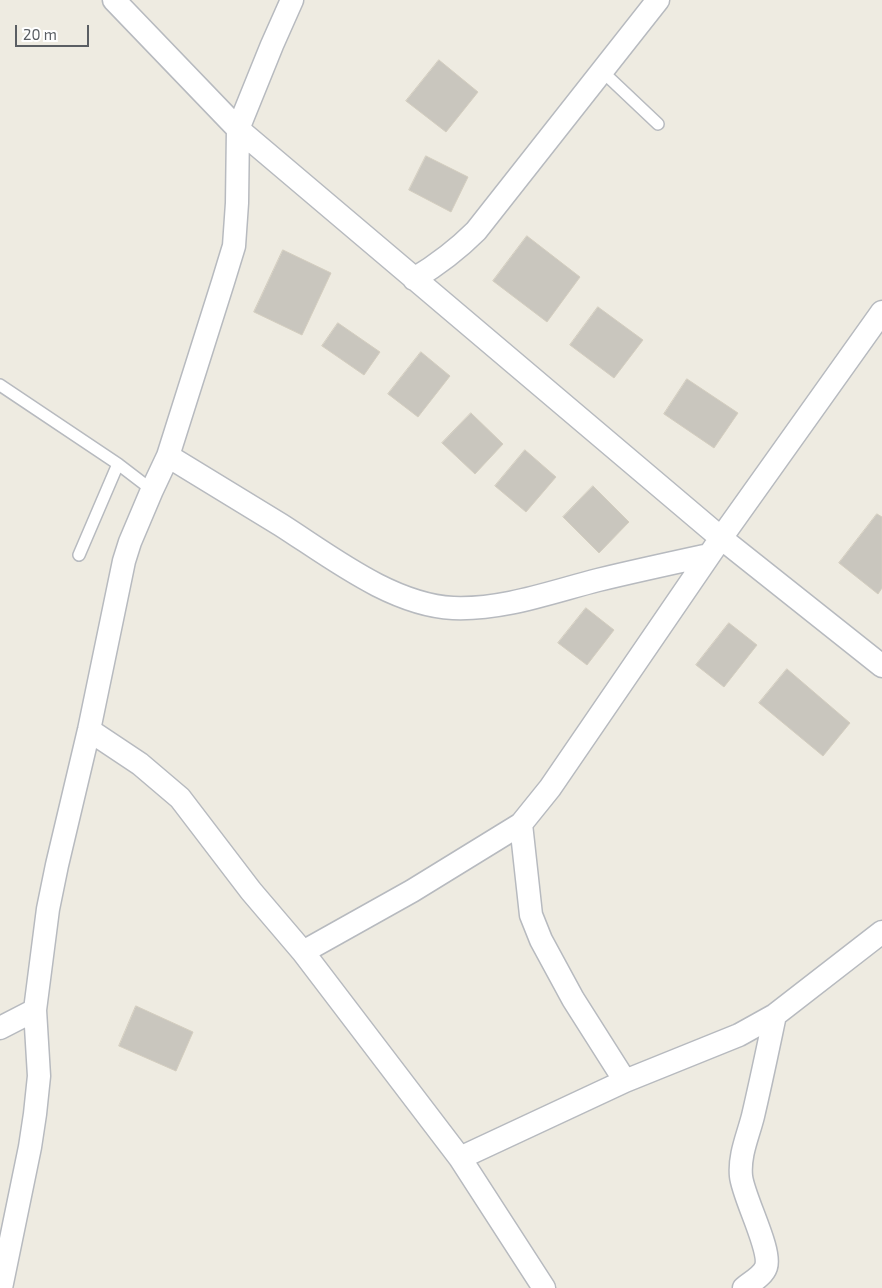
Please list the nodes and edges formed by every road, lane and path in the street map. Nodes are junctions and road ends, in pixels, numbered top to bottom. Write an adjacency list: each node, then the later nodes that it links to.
1 (114, 0): 6 (street)
2 (292, 0): 6 (street)
3 (658, 0): 4 (street)
4 (603, 72): 5 (lane); 7 (street)
5 (658, 124)
6 (238, 129): 7 (street); 10 (street)
7 (414, 279): 13 (street)
8 (882, 312): 13 (street)
9 (0, 385): 11 (lane)
10 (168, 456): 12 (street); 13 (street)
11 (118, 464): 12 (lane); 14 (lane)
12 (152, 490): 16 (street)
13 (715, 547): 15 (street); 17 (street)
14 (79, 555)
15 (882, 666)
16 (89, 730): 19 (street); 20 (street)
17 (521, 824): 19 (street); 23 (street)
18 (882, 932): 21 (street)
19 (303, 952): 24 (street)
20 (35, 1010): 22 (street); 25 (street)
21 (775, 1015): 23 (street); 27 (street)
22 (0, 1028)
23 (625, 1081): 24 (street)
24 (460, 1158): 26 (street)
25 (0, 1288)
26 (544, 1288)
27 (744, 1288)

